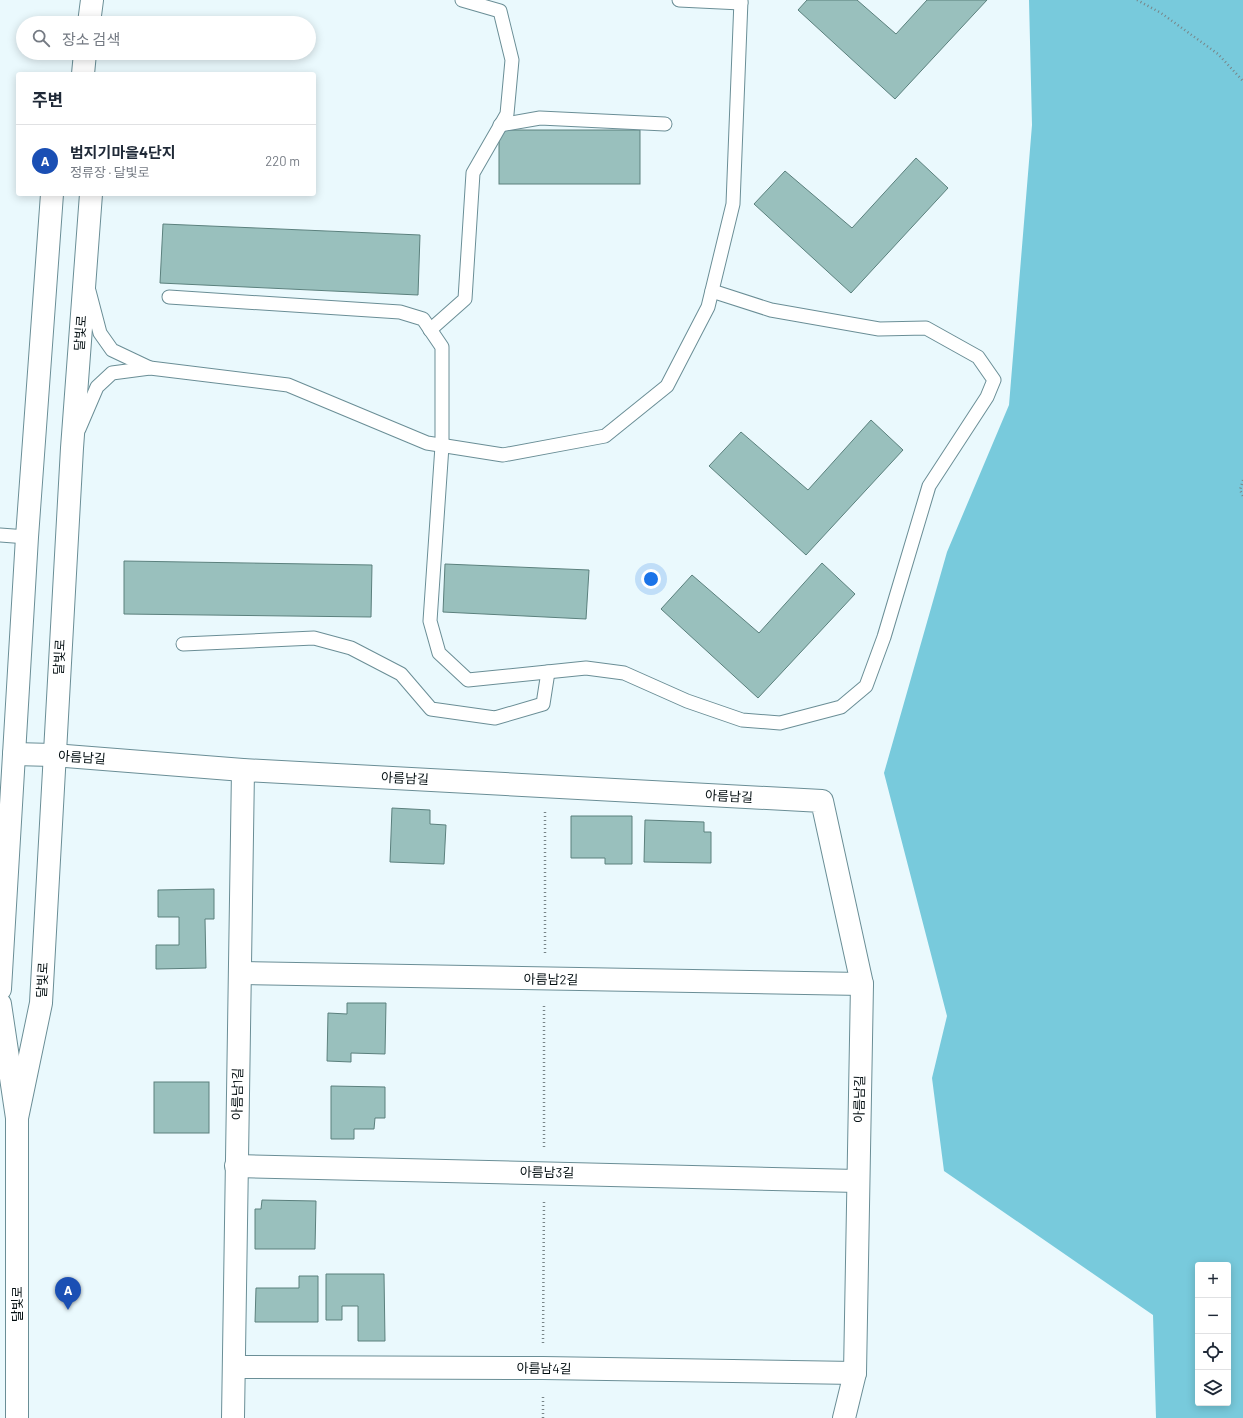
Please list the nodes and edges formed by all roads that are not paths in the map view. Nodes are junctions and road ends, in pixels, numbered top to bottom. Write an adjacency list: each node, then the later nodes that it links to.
1 (92, 0): 5 (street)
2 (462, 0): 9 (lane)
3 (679, 0): 4 (lane)
4 (741, 2): 13 (lane)
5 (90, 16)
6 (85, 60): 7 (street)
7 (83, 72)
8 (665, 124): 9 (lane)
9 (500, 125): 15 (lane)
10 (52, 196): 20 (street)
11 (91, 196): 12 (street, 달빛로)
12 (84, 272): 16 (lane); 18 (street, 달빛로)
13 (712, 291): 17 (lane); 22 (lane)
14 (169, 297): 15 (lane)
15 (430, 330): 17 (lane)
16 (150, 368): 17 (lane); 18 (lane)
17 (442, 446): 22 (lane)
18 (72, 448): 24 (street, 달빛로)
19 (0, 535): 20 (lane)
20 (26, 537): 23 (street)
21 (182, 644): 22 (lane)
22 (548, 672)
23 (14, 754): 24 (street, 아름남길); 28 (street)
24 (53, 755): 25 (street, 아름남길); 30 (street, 달빛로)
25 (243, 770): 26 (street, 아름남1길); 27 (street, 아름남길)
26 (240, 973): 27 (street, 아름남2길); 31 (street, 아름남1길)
27 (862, 984): 32 (street, 아름남길)
28 (0, 989)
29 (0, 1004): 30 (street, 달빛로)
30 (17, 1118): 35 (street, 달빛로)
31 (236, 1166): 32 (street, 아름남3길); 33 (street, 아름남1길)
32 (857, 1181): 34 (street, 아름남길)
33 (234, 1367): 34 (street, 아름남4길); 36 (street, 아름남1길)
34 (855, 1373): 37 (street, 아름남길)
35 (17, 1418)
36 (233, 1418)
37 (844, 1418)

